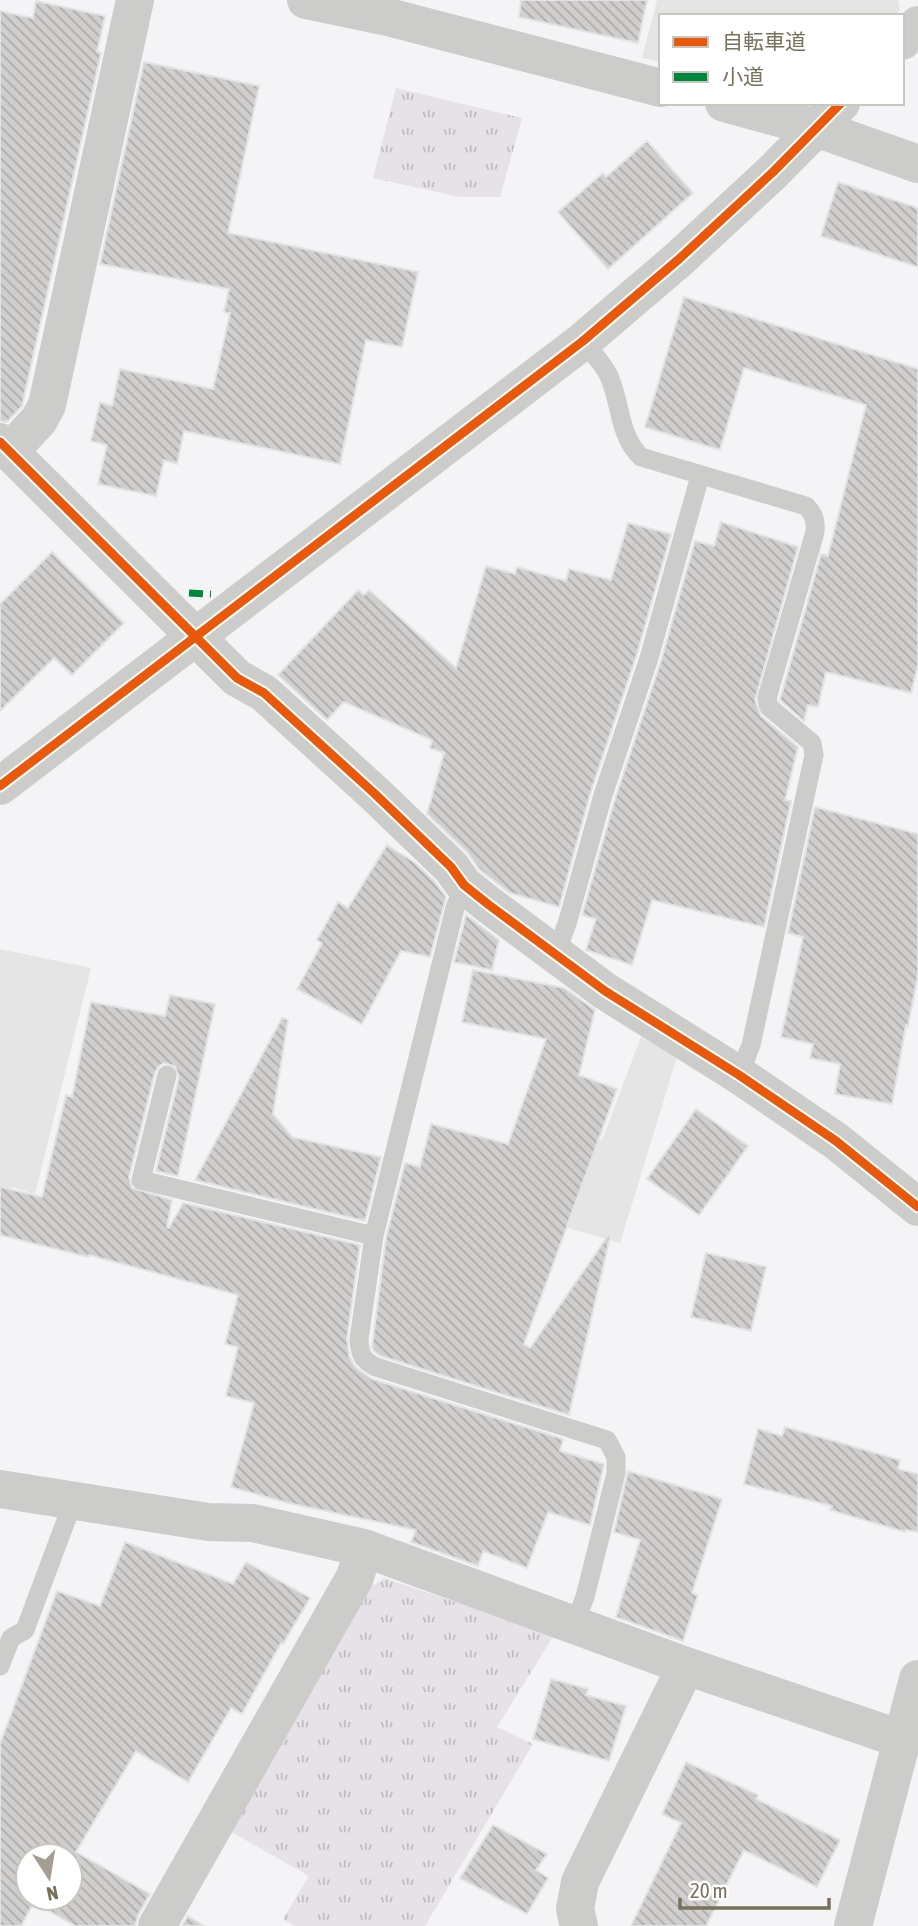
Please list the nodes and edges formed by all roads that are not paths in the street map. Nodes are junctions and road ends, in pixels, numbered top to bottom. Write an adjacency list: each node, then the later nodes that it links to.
1 (135, 0): 11 (street)
2 (306, 0): 3 (street)
3 (394, 9): 6 (street)
4 (918, 25): 5 (street)
5 (904, 39)
6 (659, 87)
7 (740, 105): 8 (street)
8 (828, 116): 9 (street); 10 (street)
9 (918, 164)
10 (583, 341): 12 (lane); 13 (street)
11 (5, 446): 13 (street)
12 (701, 476): 16 (lane); 18 (lane)
13 (195, 635): 14 (street); 15 (street)
14 (0, 786)
15 (464, 885): 16 (street); 20 (lane)
16 (555, 955): 18 (street)
17 (167, 1074): 20 (lane)
18 (739, 1075): 19 (street)
19 (918, 1207)
20 (374, 1236): 24 (lane)
21 (0, 1489): 22 (street)
22 (73, 1502): 23 (street); 25 (lane)
23 (364, 1548): 24 (street); 29 (street)
24 (574, 1625): 26 (street)
25 (0, 1666)
26 (686, 1666): 28 (street); 30 (street)
27 (918, 1679): 28 (street)
28 (901, 1739): 31 (street)
29 (157, 1926)
30 (579, 1926)
31 (853, 1926)

